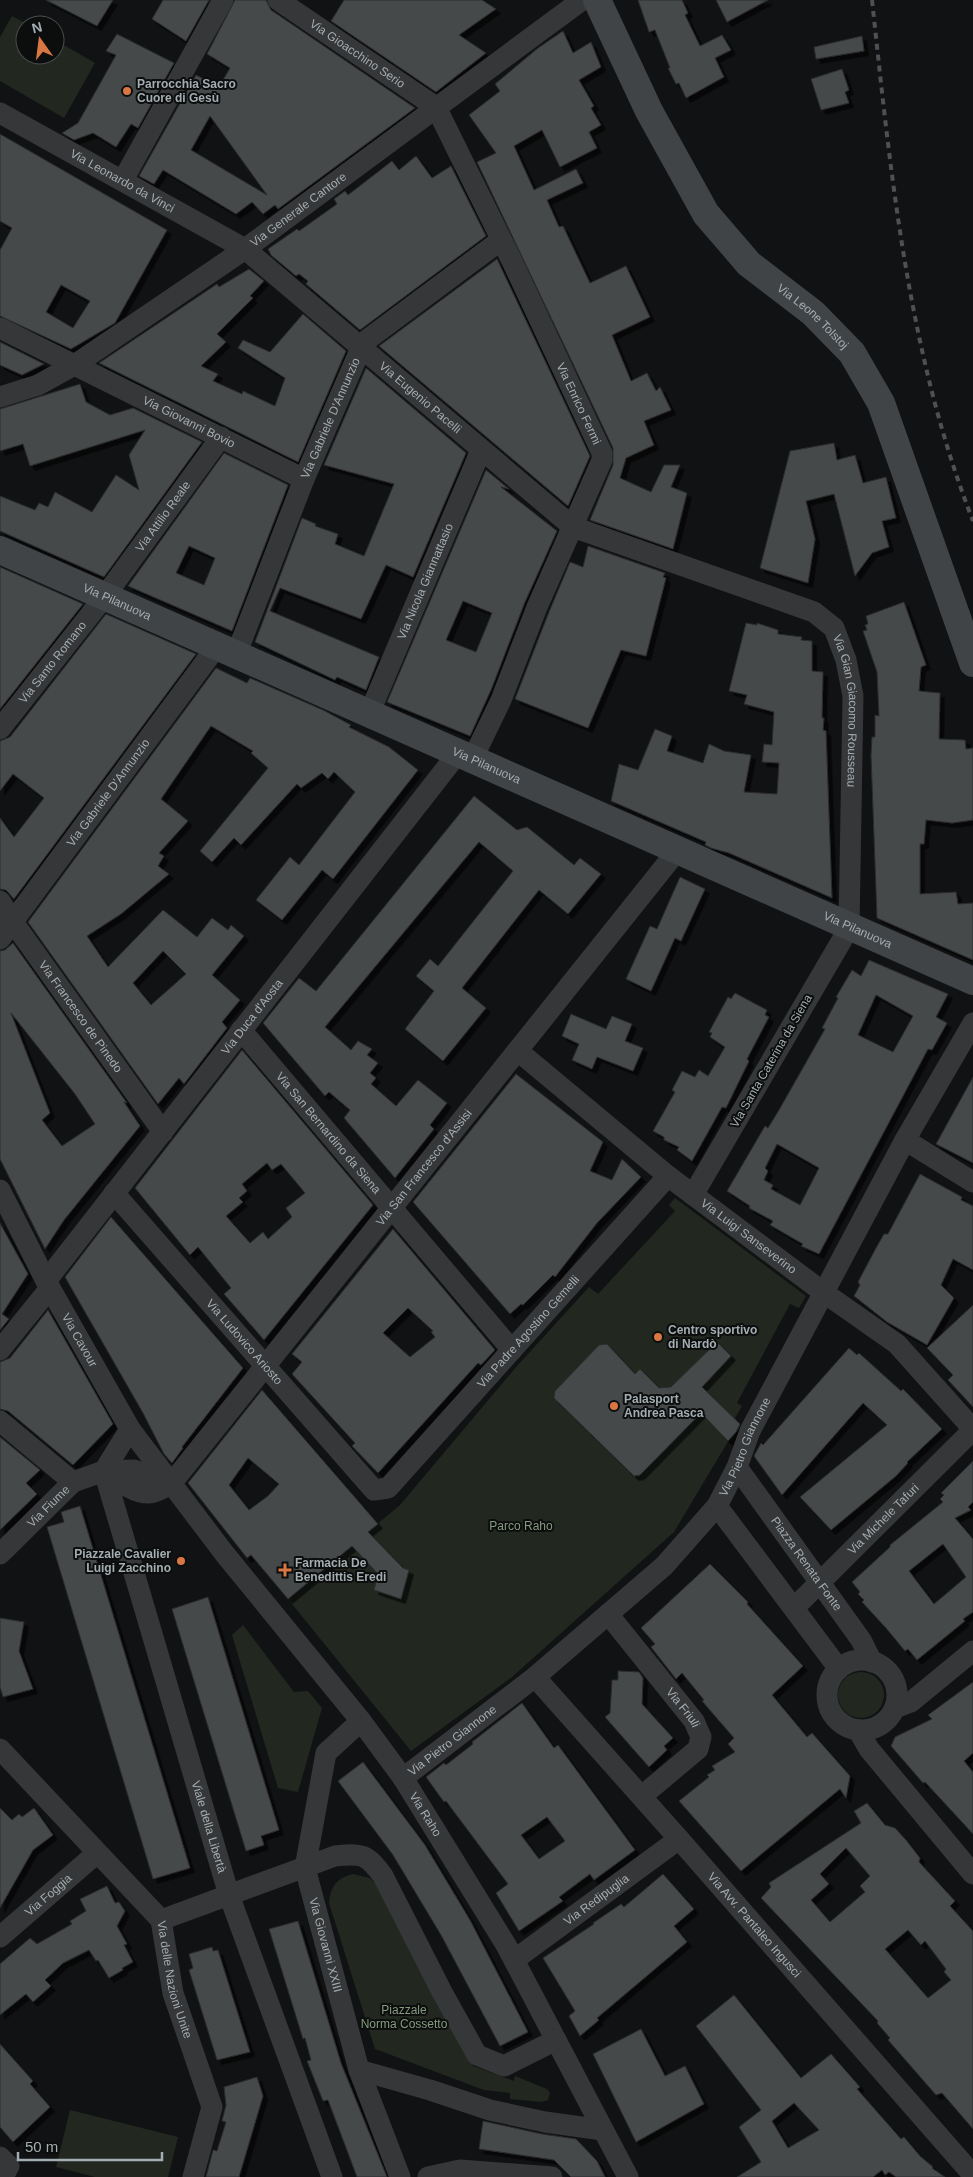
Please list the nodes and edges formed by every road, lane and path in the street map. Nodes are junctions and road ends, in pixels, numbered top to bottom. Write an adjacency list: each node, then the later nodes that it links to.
1 (223, 0): 7 (street)
2 (278, 0): 5 (street, Via Gioacchino Serio)
3 (582, 0): 5 (street, Via Generale Cantore)
4 (597, 0): 21 (street, Via Leone Tolstoj)
5 (436, 107): 8 (street, Via Enrico Fermi); 9 (street, Via Generale Cantore)
6 (0, 113): 7 (street, Via Leonardo da Vinci)
7 (123, 180): 9 (street, Via Leonardo da Vinci)
8 (502, 240): 11 (street, Via Gabriele D'Annunzio); 17 (street, Via Enrico Fermi)
9 (246, 249): 11 (street, Via Eugenio Pacelli); 12 (street, Via Generale Cantore)
10 (0, 328): 12 (street, Via Giovanni Bovio)
11 (362, 348): 15 (street, Via Eugenio Pacelli); 16 (street, Via Gabriele D'Annunzio)
12 (76, 364): 13 (street, Via Generale Cantore); 14 (street, Via Giovanni Bovio)
13 (0, 397)
14 (221, 437): 16 (street, Via Giovanni Bovio); 19 (street, Via Attilio Reale)
15 (480, 450): 17 (street, Via Eugenio Pacelli); 22 (street, Via Nicola Giannattasio)
16 (304, 478): 20 (street, Via Gabriele D'Annunzio)
17 (573, 527): 24 (street, Via Enrico Fermi); 28 (street, Via Gian Giacomo Rousseau)
18 (0, 550): 19 (street, Via Pilanuova)
19 (105, 596): 20 (street, Via Pilanuova); 23 (street, Via Santo Romano)
20 (227, 650): 22 (street, Via Pilanuova); 27 (street, Via Gabriele D'Annunzio)
21 (973, 663)
22 (369, 714): 24 (street, Via Pilanuova)
23 (0, 729)
24 (465, 757): 25 (street, Via Pilanuova); 32 (street, Via Duca d'Aosta)
25 (677, 851): 28 (street, Via Pilanuova); 33 (street, Via San Francesco d'Assisi)
26 (0, 901): 27 (street, Via Francesco de Pinedo)
27 (13, 922): 29 (street, Via Gabriele D'Annunzio); 34 (street, Via Francesco de Pinedo)
28 (849, 928): 30 (street, Via Pilanuova); 40 (street, Via Santa Caterina da Siena)
29 (0, 940)
30 (973, 982)
31 (973, 1022): 35 (street, Via Pietro Giannone)
32 (241, 1030): 34 (street, Via Duca d'Aosta); 41 (street, Via San Bernardino da Siena)
33 (518, 1051): 36 (street, Via Luigi Sanseverino); 41 (street, Via San Francesco d'Assisi)
34 (162, 1132): 39 (street, Via Duca d'Aosta)
35 (905, 1140): 37 (street); 43 (street, Via Pietro Giannone)
36 (668, 1176): 40 (street, Via Luigi Sanseverino); 45 (street, Via Padre Agostino Gemelli)
37 (973, 1182)
38 (0, 1190): 42 (street, Via Cavour)
39 (114, 1193): 42 (street, Via Duca d'Aosta); 46 (street, Via Ludovico Ariosto)
40 (693, 1195): 43 (street, Via Luigi Sanseverino)
41 (390, 1209): 45 (street, Via San Bernardino da Siena); 46 (street, Via San Francesco d'Assisi)
42 (48, 1284): 44 (street, Via Duca d'Aosta); 48 (street, Via Cavour)
43 (823, 1292): 49 (street, Via Luigi Sanseverino); 50 (street, Via Pietro Giannone)
44 (0, 1350)
45 (512, 1350): 54 (street, Via Padre Agostino Gemelli)
46 (265, 1366): 53 (street, Via San Francesco d'Assisi); 54 (street, Via Ludovico Ariosto)
47 (0, 1421): 52 (street)
48 (130, 1429): 51 (street); 53 (street, Via Cavour)
49 (973, 1430): 57 (street, Via Michele Tafuri)
50 (737, 1467): 55 (street, Via Pietro Giannone); 57 (street, Piazza Renata Fonte)
51 (104, 1471): 52 (street, Via Fiume); 53 (street); 74 (street, Viale della Libertà)
52 (73, 1482): 56 (street, Via Fiume)
53 (171, 1484): 65 (street, Via Raho)
54 (381, 1489)
55 (717, 1506): 58 (street); 59 (street, Via Pietro Giannone)
56 (0, 1554)
57 (819, 1583): 58 (street, Via Michele Tafuri); 61 (street, Piazza Renata Fonte)
58 (794, 1608): 62 (street)
59 (608, 1614): 63 (street, Via Pietro Giannone); 69 (street, Via Friuli)
60 (973, 1651): 64 (street)
61 (872, 1662): 62 (street); 64 (street, Piazza Renata Fonte)
62 (839, 1669): 66 (street)
63 (535, 1677): 68 (street, Via Pietro Giannone); 69 (street, Via Avv. Pantaleo Ingusci)
64 (895, 1708): 66 (street)
65 (361, 1721): 68 (street, Via Raho); 72 (street, Via Giovanni XXIII)
66 (858, 1730): 73 (street)
67 (0, 1749): 71 (street, Via delle Nazioni Unite)
68 (403, 1778): 77 (street, Via Raho)
69 (642, 1796): 70 (street, Via Avv. Pantaleo Ingusci)
70 (680, 1839): 77 (street, Via Redipuglia); 81 (street, Via Avv. Pantaleo Ingusci)
71 (98, 1853): 75 (street, Via delle Nazioni Unite); 76 (street, Via Foggia)
72 (305, 1868): 74 (street); 78 (street); 79 (street, Via Giovanni XXIII)
73 (973, 1874)
74 (229, 1895): 75 (street); 83 (street, Viale della Libertà)
75 (161, 1920): 82 (street, Via delle Nazioni Unite)
76 (0, 1937)
77 (514, 1960): 78 (street, Via Raho)
78 (556, 2040): 80 (street, Via Raho)
79 (359, 2070): 80 (street); 84 (street, Via Giovanni XXIII)
80 (603, 2130): 87 (street, Via Raho)
81 (973, 2175)
82 (193, 2177)
83 (332, 2177)
84 (400, 2177)
85 (428, 2177): 86 (street)
86 (552, 2177)
87 (628, 2177)

